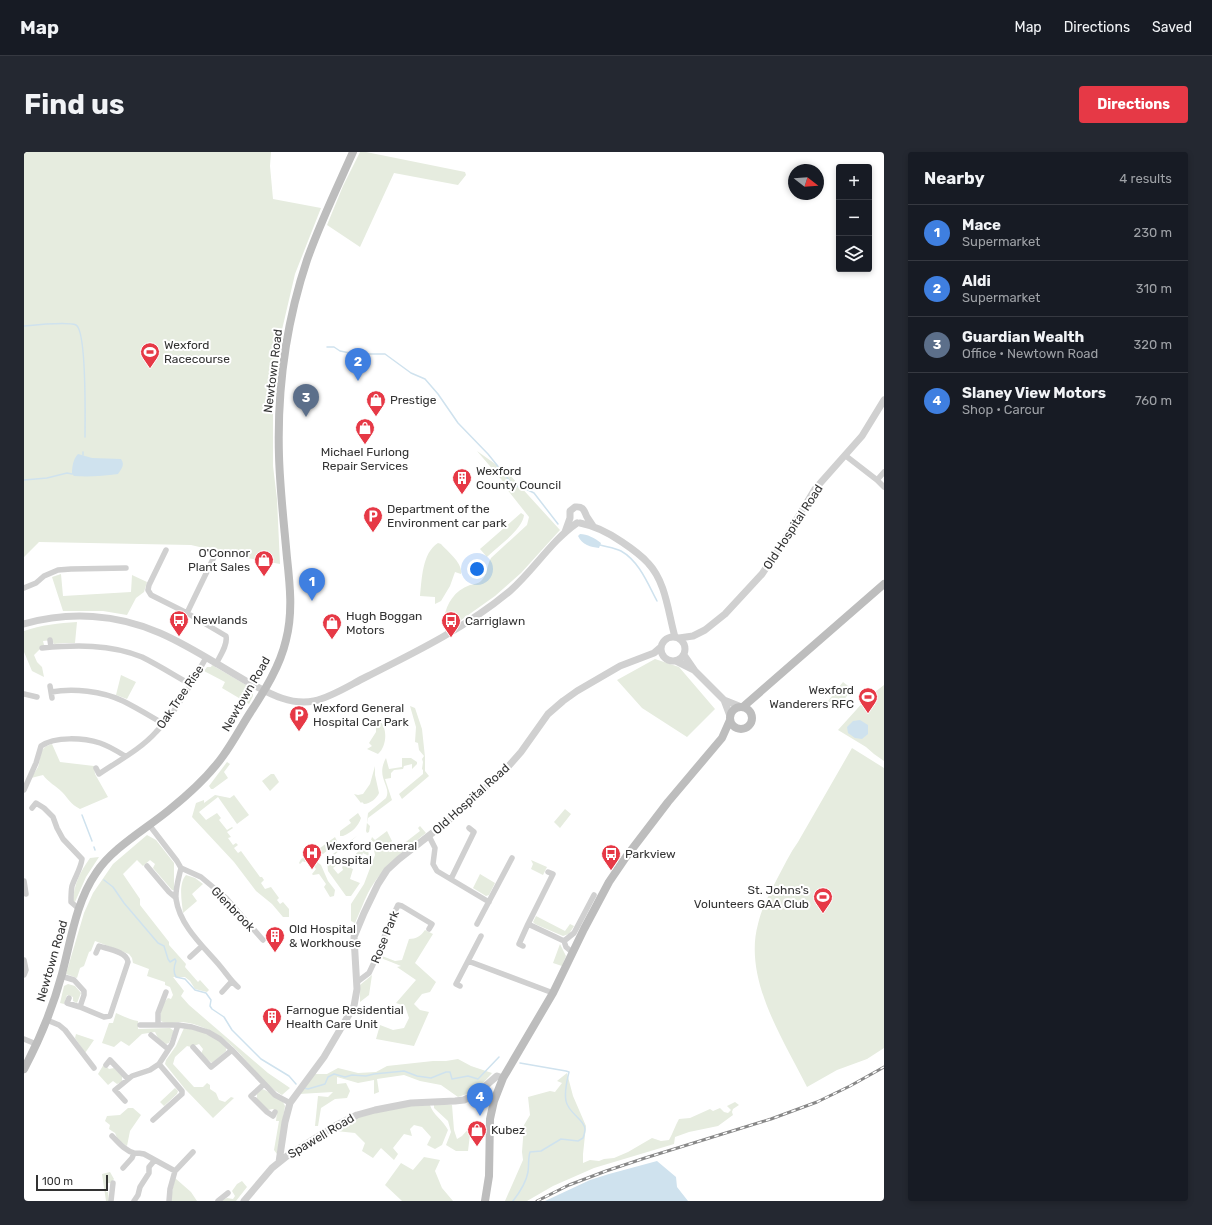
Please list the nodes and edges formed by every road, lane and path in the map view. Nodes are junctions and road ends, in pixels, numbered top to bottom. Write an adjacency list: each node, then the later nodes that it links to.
1 (353, 152): 36 (main road, Newtown Road)
2 (882, 403): 3 (street, Old Hospital Road)
3 (846, 456): 5 (street); 20 (street, Old Hospital Road)
4 (884, 472): 5 (street)
5 (877, 480): 6 (street)
6 (884, 487)
7 (586, 516): 8 (street); 9 (street); 10 (street)
8 (570, 518): 9 (street); 11 (street)
9 (579, 523): 10 (street); 11 (street)
10 (593, 526): 18 (street)
11 (564, 532): 36 (street)
12 (166, 550): 17 (street)
13 (214, 557): 17 (street)
14 (126, 568): 16 (street)
15 (884, 584): 38 (main road)
16 (24, 588)
17 (187, 613): 33 (street)
18 (670, 618): 21 (street); 22 (street)
19 (24, 624): 31 (street)
20 (693, 636): 21 (street, Old Hospital Road); 24 (street, Old Hospital Road)
21 (677, 638): 22 (street); 24 (street)
22 (666, 639): 26 (street)
23 (50, 640): 25 (street)
24 (685, 646): 29 (street)
25 (51, 647): 27 (street); 35 (street)
26 (661, 647): 28 (street, Old Hospital Road); 30 (street)
27 (42, 648)
28 (654, 653): 30 (street); 54 (street, Old Hospital Road)
29 (684, 655): 32 (street); 34 (street)
30 (664, 656): 32 (street)
31 (206, 658): 33 (street); 35 (street, Oak Tree Rise)
32 (676, 660): 34 (street)
33 (216, 664): 36 (street)
34 (695, 671): 41 (street)
35 (190, 684): 45 (street, Oak Tree Rise)
36 (264, 690): 52 (main road, Newtown Road)
37 (24, 694): 39 (street)
38 (757, 696): 42 (main road); 43 (main road)
39 (37, 697)
40 (52, 698): 45 (street)
41 (724, 700): 42 (street); 44 (street)
42 (741, 706): 43 (main road); 44 (main road)
43 (751, 711): 46 (main road)
44 (730, 718): 46 (main road); 47 (main road)
45 (164, 724): 48 (street, Oak Tree Rise)
46 (739, 729): 47 (main road)
47 (722, 738): 75 (main road)
48 (125, 756): 49 (street, Oak Tree Rise); 50 (street)
49 (96, 768)
50 (24, 790)
51 (32, 808): 65 (street)
52 (150, 826): 57 (street); 65 (main road, Newtown Road)
53 (469, 828): 59 (street)
54 (429, 836): 59 (street); 82 (street, Old Hospital Road)
55 (512, 858): 64 (street)
56 (147, 866): 63 (street)
57 (181, 868): 63 (street); 70 (street, Glenbrook)
58 (548, 872): 67 (street)
59 (451, 879): 64 (street)
60 (24, 881): 61 (street)
61 (26, 894)
62 (594, 895): 71 (street)
63 (176, 898): 72 (street)
64 (489, 902): 66 (street)
65 (79, 909): 80 (main road, Newtown Road)
66 (478, 924)
67 (528, 924): 71 (street); 73 (street)
68 (429, 929): 82 (street, Rose Park)
69 (481, 936): 78 (street)
70 (264, 940)
71 (564, 941): 75 (street)
72 (202, 946): 76 (street); 81 (street)
73 (523, 946)
74 (96, 953): 89 (street)
75 (573, 953): 87 (main road)
76 (190, 957)
77 (24, 960): 79 (street)
78 (468, 961): 83 (street); 87 (street)
79 (24, 975)
80 (61, 976): 89 (street); 90 (main road, Newtown Road)
81 (232, 981): 84 (street); 86 (street)
82 (357, 982): 110 (street, Old Hospital Road)
83 (460, 986)
84 (238, 987)
85 (166, 992): 92 (street)
86 (222, 992)
87 (553, 993): 104 (main road)
88 (69, 998): 89 (street)
89 (80, 1007)
90 (47, 1020): 96 (main road, Newtown Road); 102 (street)
91 (140, 1025): 92 (street)
92 (158, 1025): 93 (street)
93 (178, 1025): 98 (street); 99 (street)
94 (151, 1035): 98 (street)
95 (24, 1039): 96 (street)
96 (36, 1044): 103 (main road, Newtown Road)
97 (193, 1047): 99 (street)
98 (168, 1049): 100 (street)
99 (232, 1050): 107 (street)
100 (161, 1062): 105 (street); 112 (street)
101 (106, 1065): 105 (street)
102 (94, 1068)
103 (24, 1069)
104 (503, 1078): 117 (street, Spawell Road); 127 (main road)
105 (128, 1079): 108 (street)
106 (110, 1084): 108 (street)
107 (263, 1085): 110 (street); 111 (street)
108 (115, 1090): 109 (street)
109 (125, 1101)
110 (290, 1102): 117 (street, Old Hospital Road)
111 (275, 1112)
112 (153, 1120)
113 (112, 1136): 115 (street)
114 (192, 1152): 119 (street)
115 (134, 1153): 116 (street); 118 (street)
116 (154, 1161): 119 (street); 123 (street)
117 (278, 1162): 126 (street, Spawell Road)
118 (123, 1168)
119 (175, 1171): 124 (street)
120 (113, 1183): 122 (street)
121 (228, 1193): 125 (street)
122 (111, 1201)
123 (134, 1201)
124 (169, 1201)
125 (218, 1201)
126 (244, 1201)
127 (485, 1201)

